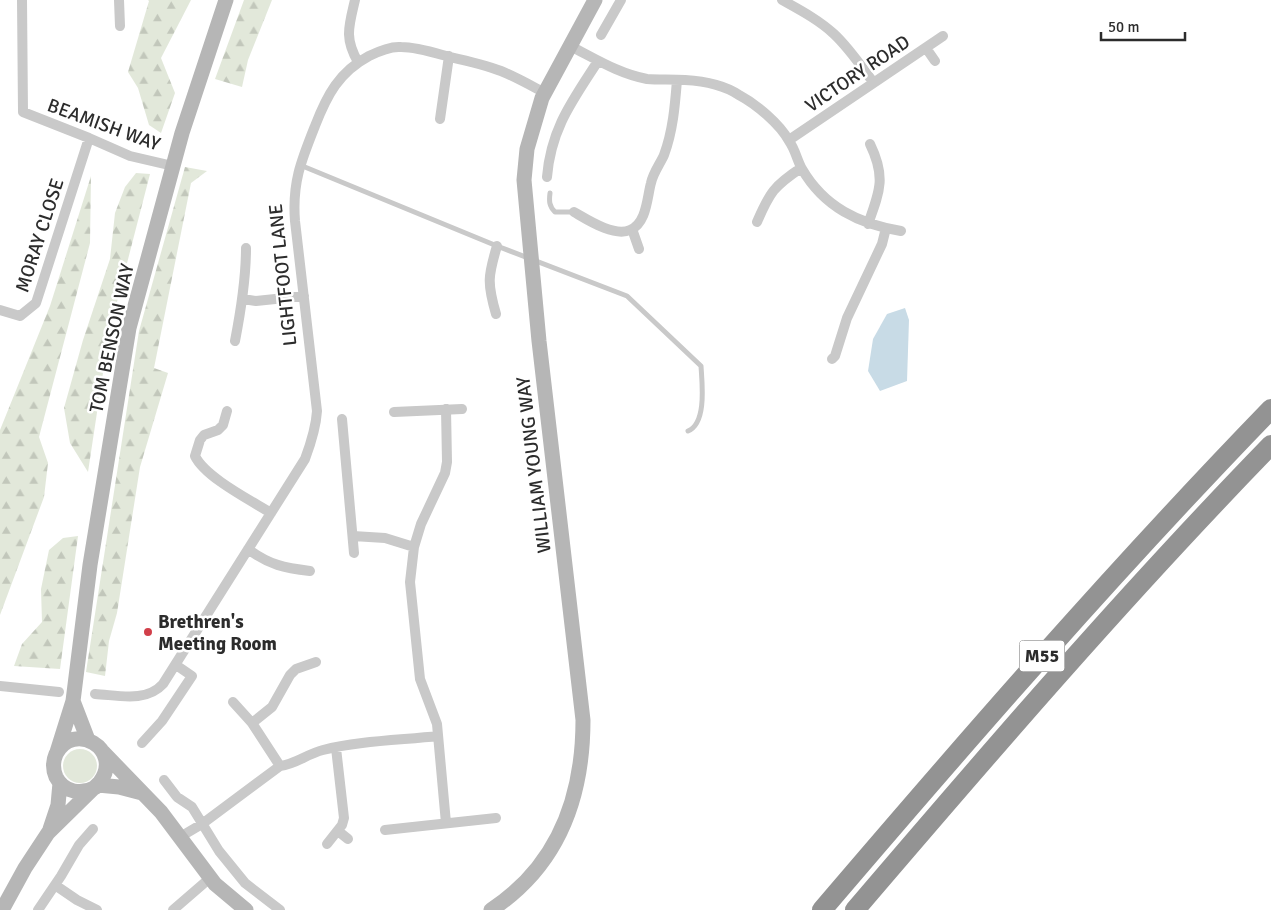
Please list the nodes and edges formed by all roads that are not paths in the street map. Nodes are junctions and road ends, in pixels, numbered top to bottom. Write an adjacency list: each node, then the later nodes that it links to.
1 (22, 0): 21 (street, BEAMISH WAY)
2 (119, 0): 8 (street)
3 (226, 0): 25 (main road, TOM BENSON WAY)
4 (355, 0): 16 (street)
5 (596, 0): 11 (main road, WILLIAM YOUNG WAY)
6 (621, 0): 9 (street)
7 (782, 0): 18 (street)
8 (120, 26)
9 (601, 35)
10 (943, 36): 12 (street, VICTORY ROAD)
11 (570, 46): 14 (street); 19 (main road, WILLIAM YOUNG WAY)
12 (926, 48): 15 (street); 18 (street, VICTORY ROAD)
13 (449, 56): 16 (street, LIGHTFOOT LANE); 19 (street, LIGHTFOOT LANE); 20 (street)
14 (598, 61): 17 (street); 27 (street)
15 (935, 61)
16 (358, 62): 24 (street, LIGHTFOOT LANE)
17 (677, 80): 22 (street); 33 (street)
18 (873, 82): 22 (street, VICTORY ROAD)
19 (545, 93): 38 (main road, WILLIAM YOUNG WAY)
20 (440, 119)
21 (89, 138): 25 (street, BEAMISH WAY); 41 (street, MORAY CLOSE)
22 (789, 140): 26 (street)
23 (870, 144): 31 (street)
24 (300, 164): 35 (lane); 39 (street, LIGHTFOOT LANE)
25 (173, 166): 63 (main road, TOM BENSON WAY)
26 (801, 168): 30 (street); 31 (street)
27 (547, 177)
28 (550, 193): 29 (lane)
29 (574, 212): 33 (street)
30 (757, 222)
31 (868, 224): 32 (street)
32 (886, 228): 34 (street); 44 (street)
33 (632, 229): 37 (street)
34 (901, 231)
35 (497, 246): 38 (lane); 42 (street)
36 (246, 248): 40 (street)
37 (639, 249)
38 (531, 259): 51 (lane); 95 (main road, WILLIAM YOUNG WAY)
39 (304, 296): 40 (street); 53 (street, LIGHTFOOT LANE)
40 (243, 299): 43 (street)
41 (0, 310)
42 (496, 314)
43 (234, 341)
44 (832, 360)
45 (446, 409): 46 (street); 49 (street); 55 (street)
46 (462, 409)
47 (1271, 409): 96 (highway, M55)
48 (227, 411): 53 (street)
49 (394, 412)
50 (342, 419): 54 (street)
51 (688, 432)
52 (1271, 445): 97 (highway, M55)
53 (271, 513): 56 (street, LIGHTFOOT LANE)
54 (353, 536): 55 (street); 57 (street)
55 (414, 547): 66 (street)
56 (248, 549): 58 (street); 60 (street, LIGHTFOOT LANE)
57 (354, 553)
58 (310, 570)
59 (316, 662): 65 (street)
60 (176, 664): 62 (street, LIGHTFOOT LANE); 68 (street)
61 (0, 686): 63 (street)
62 (95, 694)
63 (68, 695): 67 (main road); 71 (main road)
64 (233, 702): 65 (street)
65 (252, 723): 72 (street)
66 (438, 736): 69 (street); 78 (street)
67 (88, 740): 70 (main road); 71 (main road)
68 (142, 744)
69 (336, 748): 72 (street); 82 (street)
70 (101, 750): 75 (main road); 76 (main road)
71 (57, 752): 74 (main road)
72 (280, 766): 79 (street)
73 (164, 780): 79 (street)
74 (60, 783): 75 (main road); 83 (main road)
75 (97, 786): 76 (main road); 83 (main road)
76 (144, 794): 84 (main road)
77 (496, 818): 78 (street)
78 (446, 823): 81 (street)
79 (202, 824): 84 (street); 94 (street)
80 (93, 829): 88 (street)
81 (384, 830)
82 (338, 831): 85 (street); 86 (street)
83 (48, 833): 89 (main road)
84 (180, 837): 87 (main road)
85 (348, 839)
86 (326, 844)
87 (210, 878): 92 (street); 93 (main road)
88 (55, 885): 90 (street); 91 (street)
89 (2, 910)
90 (38, 910)
91 (96, 910)
92 (173, 910)
93 (246, 910)
94 (280, 910)
95 (491, 910)
96 (822, 910)
97 (855, 910)

